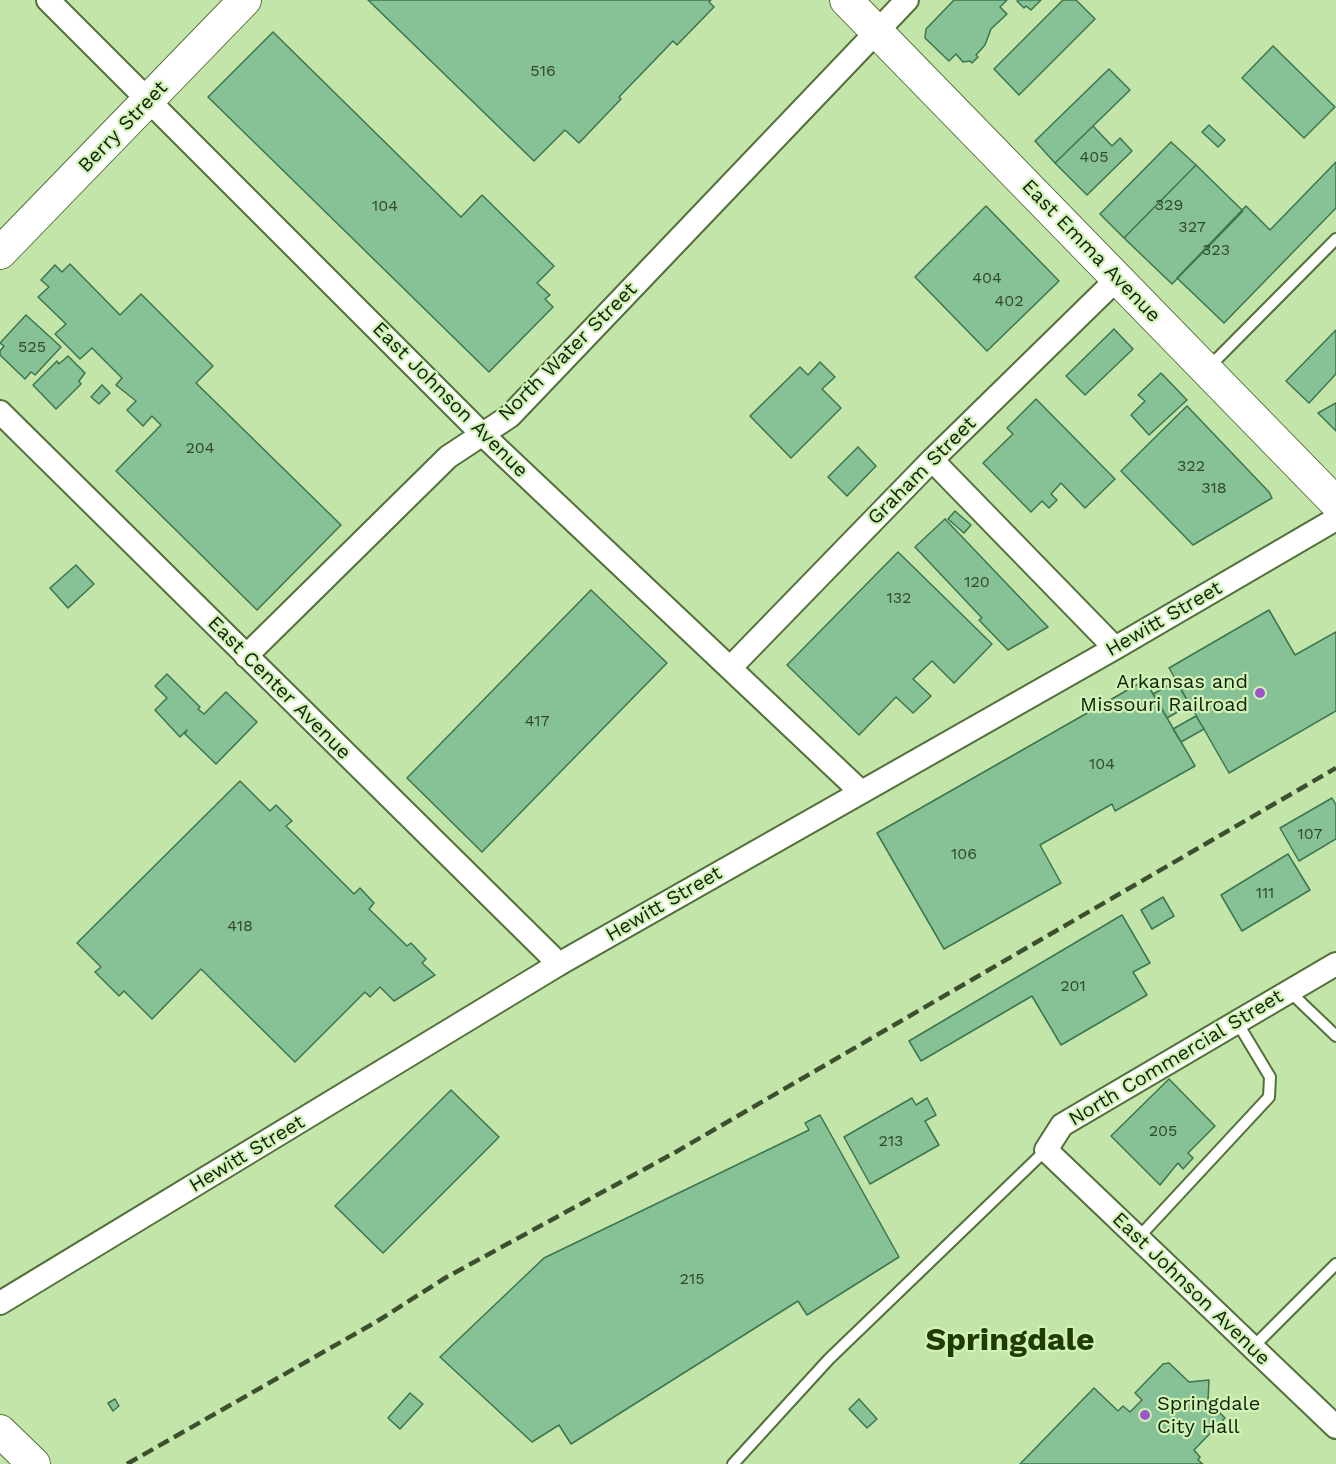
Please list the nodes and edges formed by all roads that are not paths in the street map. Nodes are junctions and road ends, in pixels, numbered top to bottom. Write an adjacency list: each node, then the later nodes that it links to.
1 (48, 0): 6 (street, East Johnson Avenue)
2 (246, 0): 6 (street, Berry Street)
3 (846, 0): 5 (street, East Emma Avenue)
4 (907, 0): 5 (street, North Water Street)
5 (875, 31): 9 (street, East Emma Avenue); 12 (street, North Water Street)
6 (150, 100): 8 (street, Berry Street); 12 (street, East Johnson Avenue)
7 (1336, 239): 10 (lane)
8 (0, 253)
9 (1118, 278): 10 (street, East Emma Avenue); 13 (street, Graham Street)
10 (1206, 370): 14 (street, East Emma Avenue)
11 (0, 412): 17 (street, East Center Avenue)
12 (482, 434): 17 (street, North Water Street); 18 (street, East Johnson Avenue)
13 (932, 460): 16 (street); 18 (street, Graham Street)
14 (1336, 503)
15 (1336, 519): 16 (street, Hewitt Street)
16 (1115, 648): 19 (street, Hewitt Street)
17 (246, 656): 20 (street, East Center Avenue)
18 (730, 668): 19 (street, East Johnson Avenue)
19 (860, 791): 20 (street, Hewitt Street)
20 (559, 964): 28 (street, Hewitt Street)
21 (1336, 964): 22 (street, North Commercial Street)
22 (1288, 991): 23 (street, North Commercial Street); 24 (lane)
23 (1237, 1022): 25 (street, North Commercial Street); 26 (lane)
24 (1336, 1036)
25 (1046, 1149): 26 (street, East Johnson Avenue); 33 (lane, North Commercial Street)
26 (1138, 1238): 29 (street, East Johnson Avenue)
27 (1336, 1264): 29 (lane)
28 (0, 1303)
29 (1252, 1348): 30 (street, East Johnson Avenue)
30 (1336, 1427)
31 (0, 1431): 32 (street)
32 (34, 1464)
33 (733, 1464)

